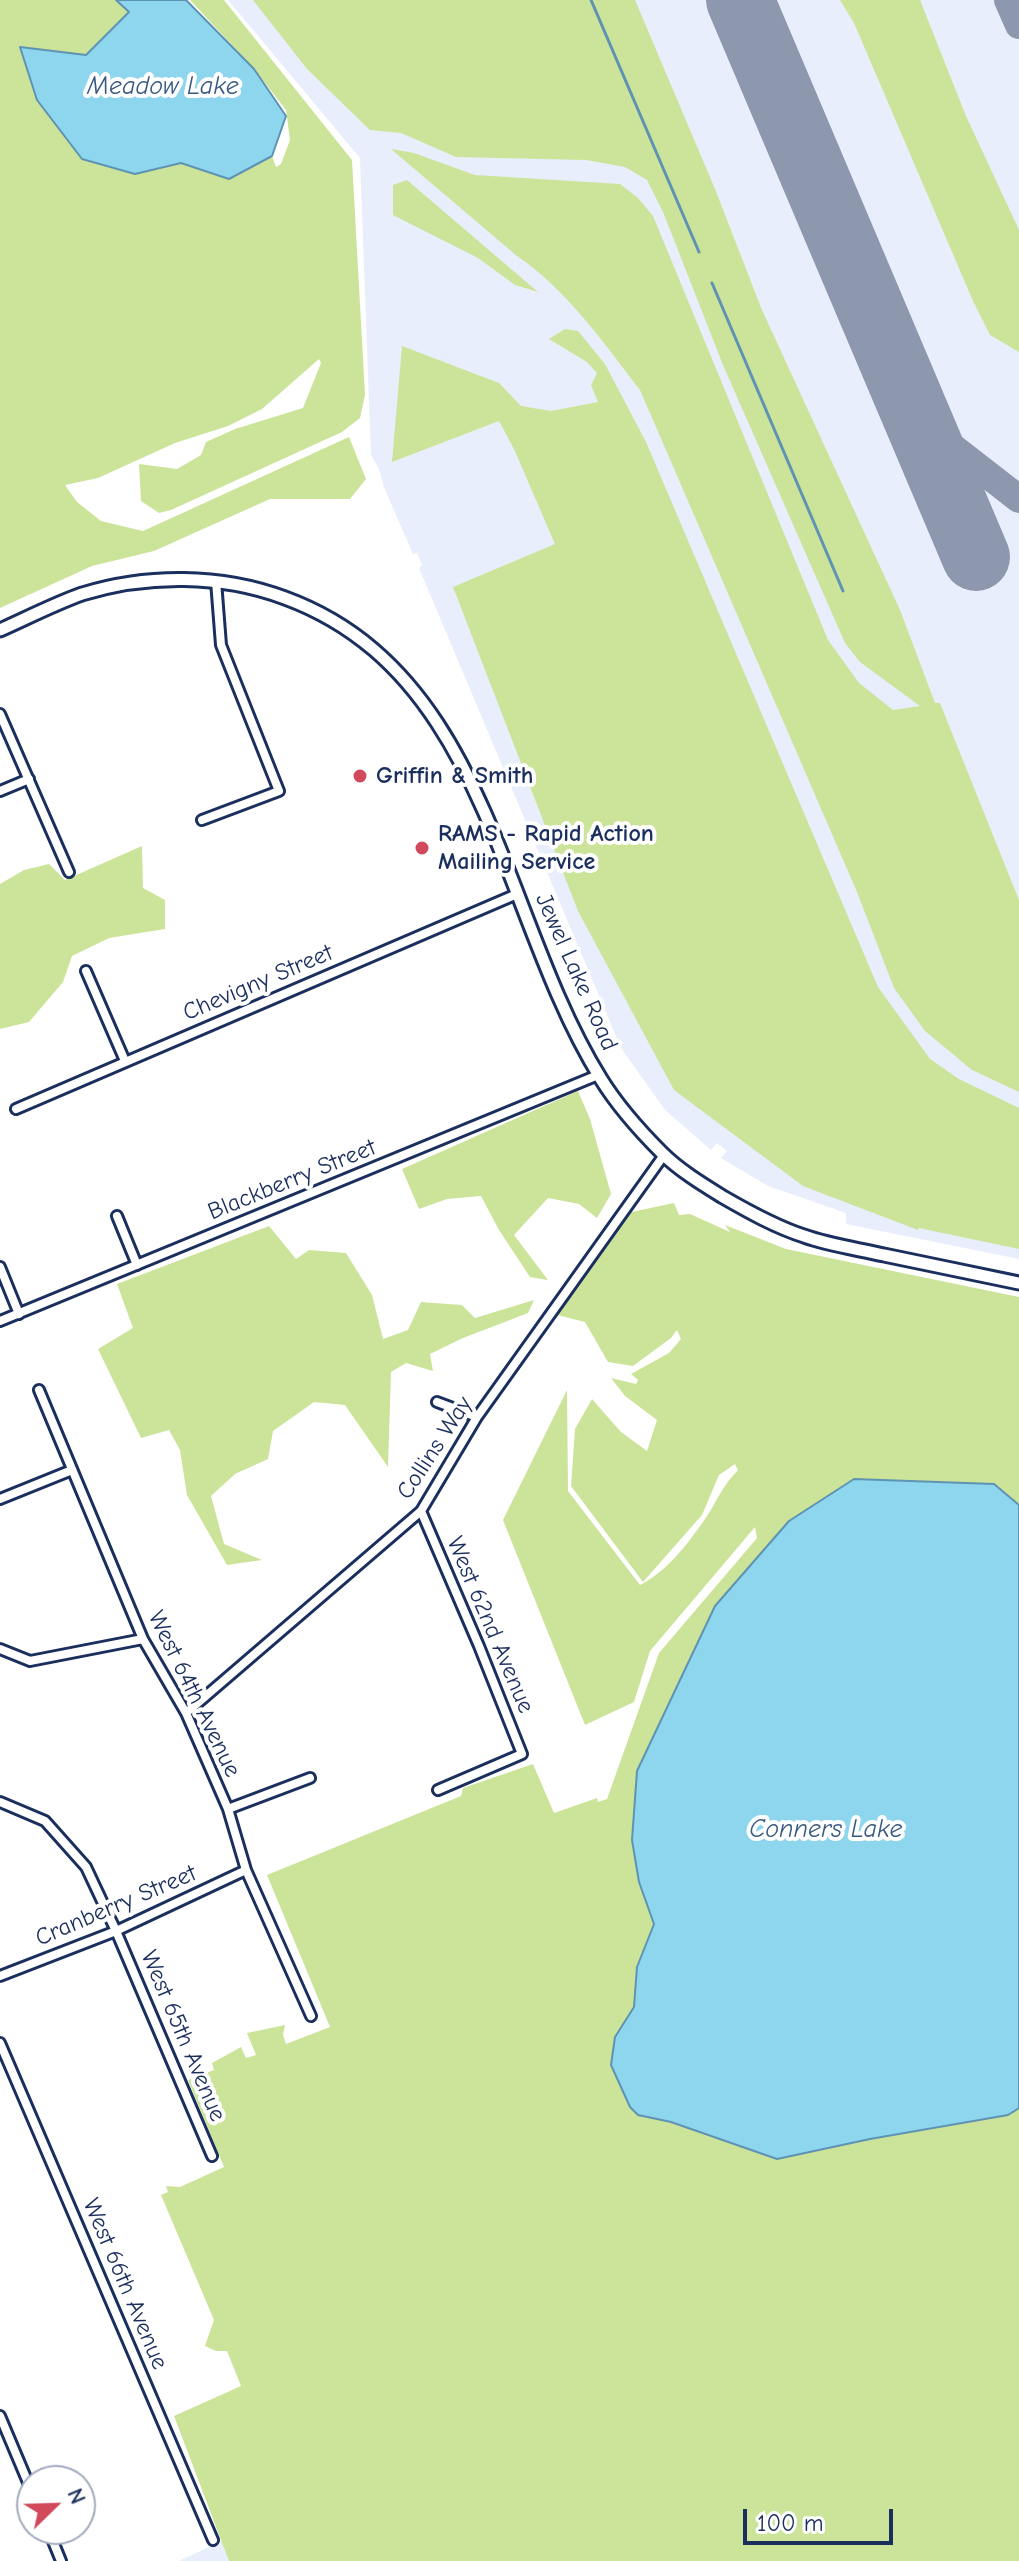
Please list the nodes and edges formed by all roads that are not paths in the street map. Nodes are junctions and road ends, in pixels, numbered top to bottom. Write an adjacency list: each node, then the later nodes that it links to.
1 (216, 581): 2 (main road, Jewel Lake Road); 6 (street); 8 (main road, Jewel Lake Road)
2 (0, 630)
3 (0, 714): 4 (street)
4 (29, 779): 5 (street); 7 (street)
5 (0, 791)
6 (202, 820)
7 (69, 872)
8 (517, 894): 10 (street, Chevigny Street); 11 (main road, Jewel Lake Road)
9 (86, 971): 10 (street)
10 (125, 1061): 12 (street, Chevigny Street)
11 (598, 1075): 13 (main road, Jewel Lake Road); 15 (street, Blackberry Street)
12 (16, 1109)
13 (664, 1155): 17 (main road, Jewel Lake Road); 22 (street, Collins Way)
14 (117, 1216): 15 (street)
15 (137, 1265): 18 (street, Blackberry Street)
16 (0, 1267): 18 (street)
17 (1019, 1283)
18 (19, 1314): 19 (street, Blackberry Street)
19 (0, 1321)
20 (39, 1390): 23 (street, West 64th Avenue)
21 (437, 1402): 22 (street)
22 (477, 1417): 25 (street, Collins Way)
23 (72, 1470): 24 (street); 26 (street, West 64th Avenue)
24 (0, 1499)
25 (421, 1511): 28 (street, Collins Way); 30 (street, West 62nd Avenue)
26 (143, 1639): 27 (street); 28 (street, West 64th Avenue)
27 (0, 1649)
28 (186, 1713): 32 (street, West 64th Avenue)
29 (310, 1778): 32 (street)
30 (438, 1790)
31 (0, 1802): 34 (street, West 65th Avenue)
32 (228, 1809): 33 (street, West 64th Avenue)
33 (246, 1870): 34 (street, Cranberry Street); 36 (street, West 64th Avenue)
34 (116, 1931): 35 (street, Cranberry Street); 38 (street, West 65th Avenue)
35 (0, 1976)
36 (311, 2016)
37 (0, 2043): 41 (street, West 66th Avenue)
38 (212, 2156)
39 (0, 2416): 40 (street)
40 (21, 2465)
41 (213, 2540)

